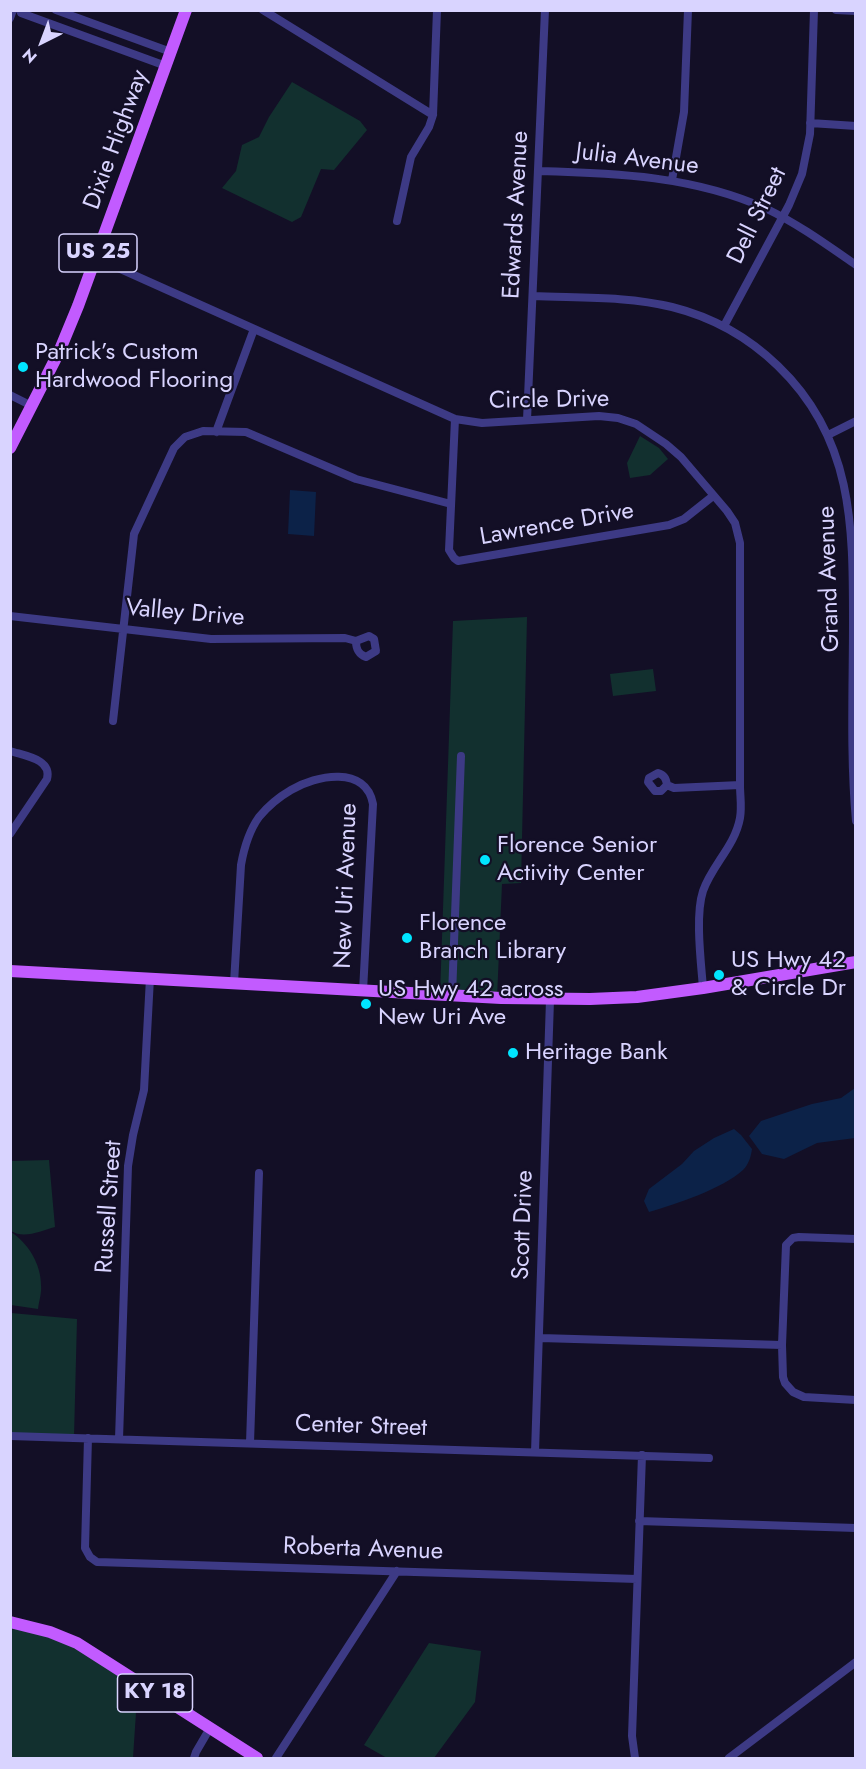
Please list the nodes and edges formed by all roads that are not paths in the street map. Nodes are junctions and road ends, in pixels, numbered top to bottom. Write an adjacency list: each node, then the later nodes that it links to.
1 (13, 10): 12 (street)
2 (20, 10): 14 (street)
3 (56, 10): 13 (street)
4 (186, 10): 13 (main road, Dixie Highway / US 25)
5 (263, 10): 15 (street)
6 (437, 10): 15 (street)
7 (545, 10): 18 (street, Edwards Avenue)
8 (688, 10): 19 (street)
9 (814, 10): 16 (street, Dell Street)
10 (836, 10): 11 (street)
11 (855, 11)
12 (10, 18)
13 (171, 52): 14 (main road, Dixie Highway / US 25)
14 (166, 66): 22 (main road, Dixie Highway / US 25)
15 (433, 116): 21 (street)
16 (810, 123): 17 (street); 20 (street, Dell Street)
17 (855, 126)
18 (538, 171): 19 (street, Julia Avenue); 24 (street, Edwards Avenue)
19 (672, 180): 20 (street, Julia Avenue)
20 (782, 217): 23 (street, Julia Avenue); 25 (street, Dell Street)
21 (397, 221)
22 (96, 258): 26 (street, Circle Drive); 28 (main road, Dixie Highway / US 25)
23 (855, 265)
24 (533, 296): 25 (street, Grand Avenue); 30 (street, Edwards Avenue)
25 (724, 326): 33 (street, Grand Avenue)
26 (254, 329): 29 (street, Circle Drive); 32 (street)
27 (10, 395): 28 (street)
28 (32, 406): 34 (main road, Dixie Highway / US 25)
29 (455, 419): 30 (street, Circle Drive); 36 (street)
30 (527, 420): 35 (street, Circle Drive)
31 (855, 421): 33 (street)
32 (216, 432): 36 (street); 38 (street)
33 (828, 435): 45 (street, Grand Avenue)
34 (10, 448)
35 (713, 496): 36 (street, Lawrence Drive); 44 (street, Circle Drive)
36 (451, 504)
37 (10, 616): 38 (street, Valley Drive)
38 (123, 629): 39 (street, Valley Drive); 40 (street)
39 (356, 641)
40 (113, 721)
41 (10, 751): 46 (street)
42 (461, 756): 53 (street)
43 (667, 785): 44 (street)
44 (740, 785): 51 (street, Circle Drive)
45 (855, 821)
46 (10, 834)
47 (855, 962): 51 (main road)
48 (10, 971): 49 (main road)
49 (150, 978): 50 (main road); 62 (street, Russell Street)
50 (234, 984): 52 (main road); 52 (street, New Uri Avenue)
51 (703, 988): 54 (main road)
52 (363, 991): 53 (main road)
53 (452, 996): 54 (main road)
54 (550, 1000): 57 (street, Scott Drive)
55 (260, 1173): 63 (street)
56 (855, 1239): 58 (street)
57 (540, 1338): 58 (street); 64 (street, Scott Drive)
58 (783, 1345): 59 (street)
59 (855, 1400)
60 (10, 1436): 61 (street, Center Street)
61 (88, 1438): 62 (street, Center Street); 69 (street, Roberta Avenue)
62 (119, 1439): 63 (street, Center Street)
63 (250, 1443): 64 (street, Center Street)
64 (535, 1452): 65 (street, Center Street)
65 (642, 1455): 66 (street, Center Street); 67 (street)
66 (709, 1458)
67 (639, 1521): 68 (street); 70 (street)
68 (855, 1528)
69 (397, 1571): 70 (street, Roberta Avenue); 76 (street)
70 (637, 1579): 77 (street)
71 (10, 1622): 73 (main road, KY 18)
72 (855, 1662): 78 (street)
73 (210, 1728): 74 (street); 75 (main road, KY 18)
74 (194, 1758)
75 (257, 1758)
76 (276, 1758)
77 (635, 1758)
78 (729, 1758)

